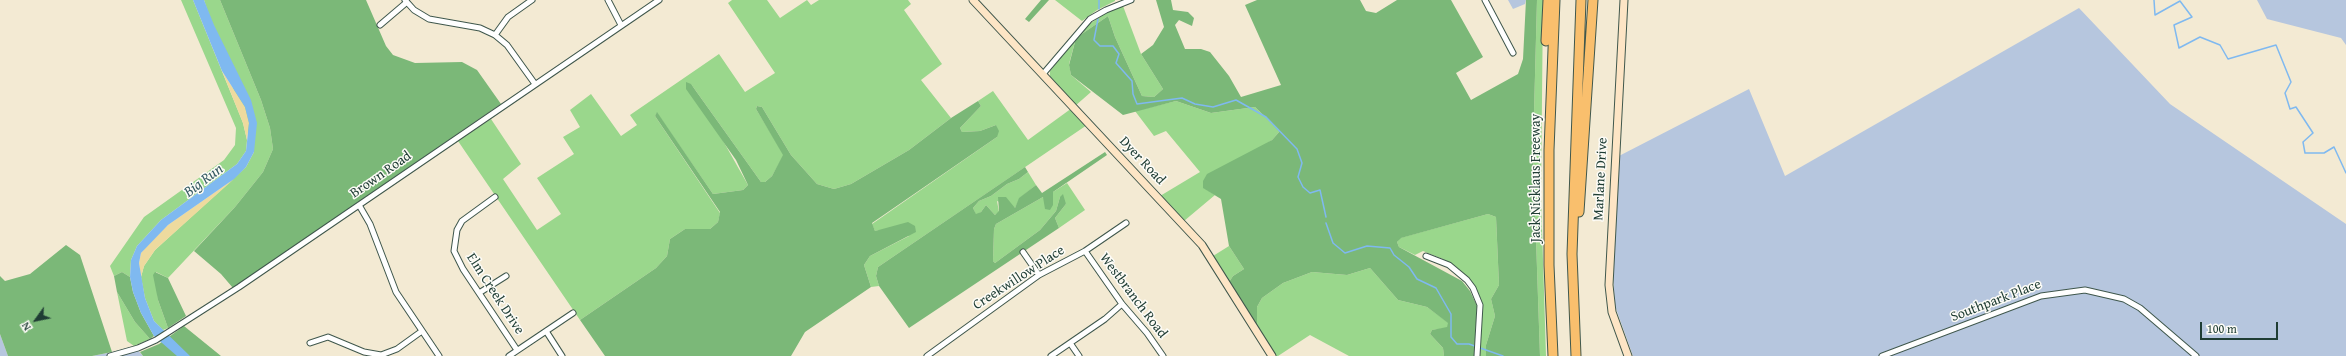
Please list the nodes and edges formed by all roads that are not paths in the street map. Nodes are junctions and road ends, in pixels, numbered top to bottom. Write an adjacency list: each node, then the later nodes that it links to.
1 (532, 0): 15 (street)
2 (608, 0): 14 (street)
3 (659, 0): 14 (street, Brown Road)
4 (973, 0): 17 (street, Dyer Road)
5 (1131, 0): 17 (street)
6 (1484, 0): 16 (street)
7 (1548, 0): 19 (highway)
8 (1555, 0): 19 (highway, Jack Nicklaus Freeway)
9 (1580, 0): 25 (highway)
10 (1593, 0): 25 (highway)
11 (1624, 0): 49 (street, Marlane Drive)
12 (406, 1): 13 (street); 15 (street)
13 (380, 25)
14 (621, 25): 18 (street, Brown Road)
15 (495, 35): 18 (street)
16 (1513, 53)
17 (1043, 74): 46 (street, Dyer Road)
18 (534, 84): 21 (street, Brown Road)
19 (1550, 102): 47 (highway, Jack Nicklaus Freeway)
20 (495, 197): 29 (street, Elm Creek Drive)
21 (359, 206): 32 (street); 38 (street, Brown Road)
22 (1126, 224): 23 (street, Creekwillow Place)
23 (1085, 250): 28 (street, Creekwillow Place); 30 (street, Westbranch Road)
24 (1023, 252): 28 (street)
25 (1572, 254): 48 (highway)
26 (1426, 256): 37 (street)
27 (506, 276): 29 (street)
28 (1040, 276): 42 (street, Creekwillow Place)
29 (479, 293): 36 (street, Elm Creek Drive)
30 (1122, 304): 35 (street); 45 (street, Westbranch Road)
31 (573, 313): 33 (street)
32 (422, 331): 34 (street); 39 (street)
33 (546, 331): 36 (street); 41 (street)
34 (310, 343)
35 (1070, 343): 43 (street); 44 (street)
36 (517, 350): 40 (street)
37 (1477, 354)
38 (110, 356)
39 (439, 356)
40 (509, 356)
41 (562, 356)
42 (926, 356)
43 (1051, 356)
44 (1079, 356)
45 (1163, 356)
46 (1272, 356)
47 (1553, 356)
48 (1576, 356)
49 (1628, 356)
50 (1882, 356): 51 (street, Southpark Place)
51 (2196, 356)

